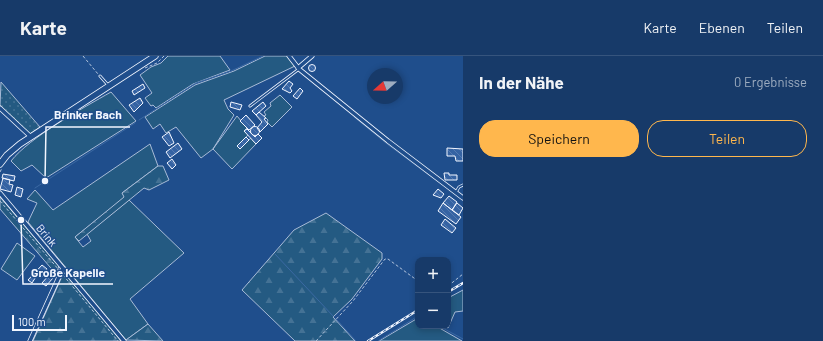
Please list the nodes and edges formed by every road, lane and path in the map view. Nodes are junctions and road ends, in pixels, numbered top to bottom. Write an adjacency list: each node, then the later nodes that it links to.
1 (83, 56): 8 (path)
2 (155, 56): 9 (main road)
3 (159, 56): 4 (path)
4 (164, 56)
5 (289, 56): 7 (street)
6 (312, 56): 7 (street)
7 (299, 69): 10 (lane); 15 (street)
8 (100, 76): 9 (lane)
9 (109, 87): 12 (main road)
10 (250, 106)
11 (0, 108): 12 (street)
12 (31, 137): 13 (main road)
13 (0, 164)
14 (463, 185): 15 (lane)
15 (456, 192): 17 (street)
16 (0, 193): 18 (street, Brink)
17 (463, 198)
18 (63, 268): 22 (street); 23 (street, Brink)
19 (463, 274): 21 (path)
20 (415, 279): 24 (path)
21 (451, 284)
22 (30, 341)
23 (124, 341)
24 (316, 341)

